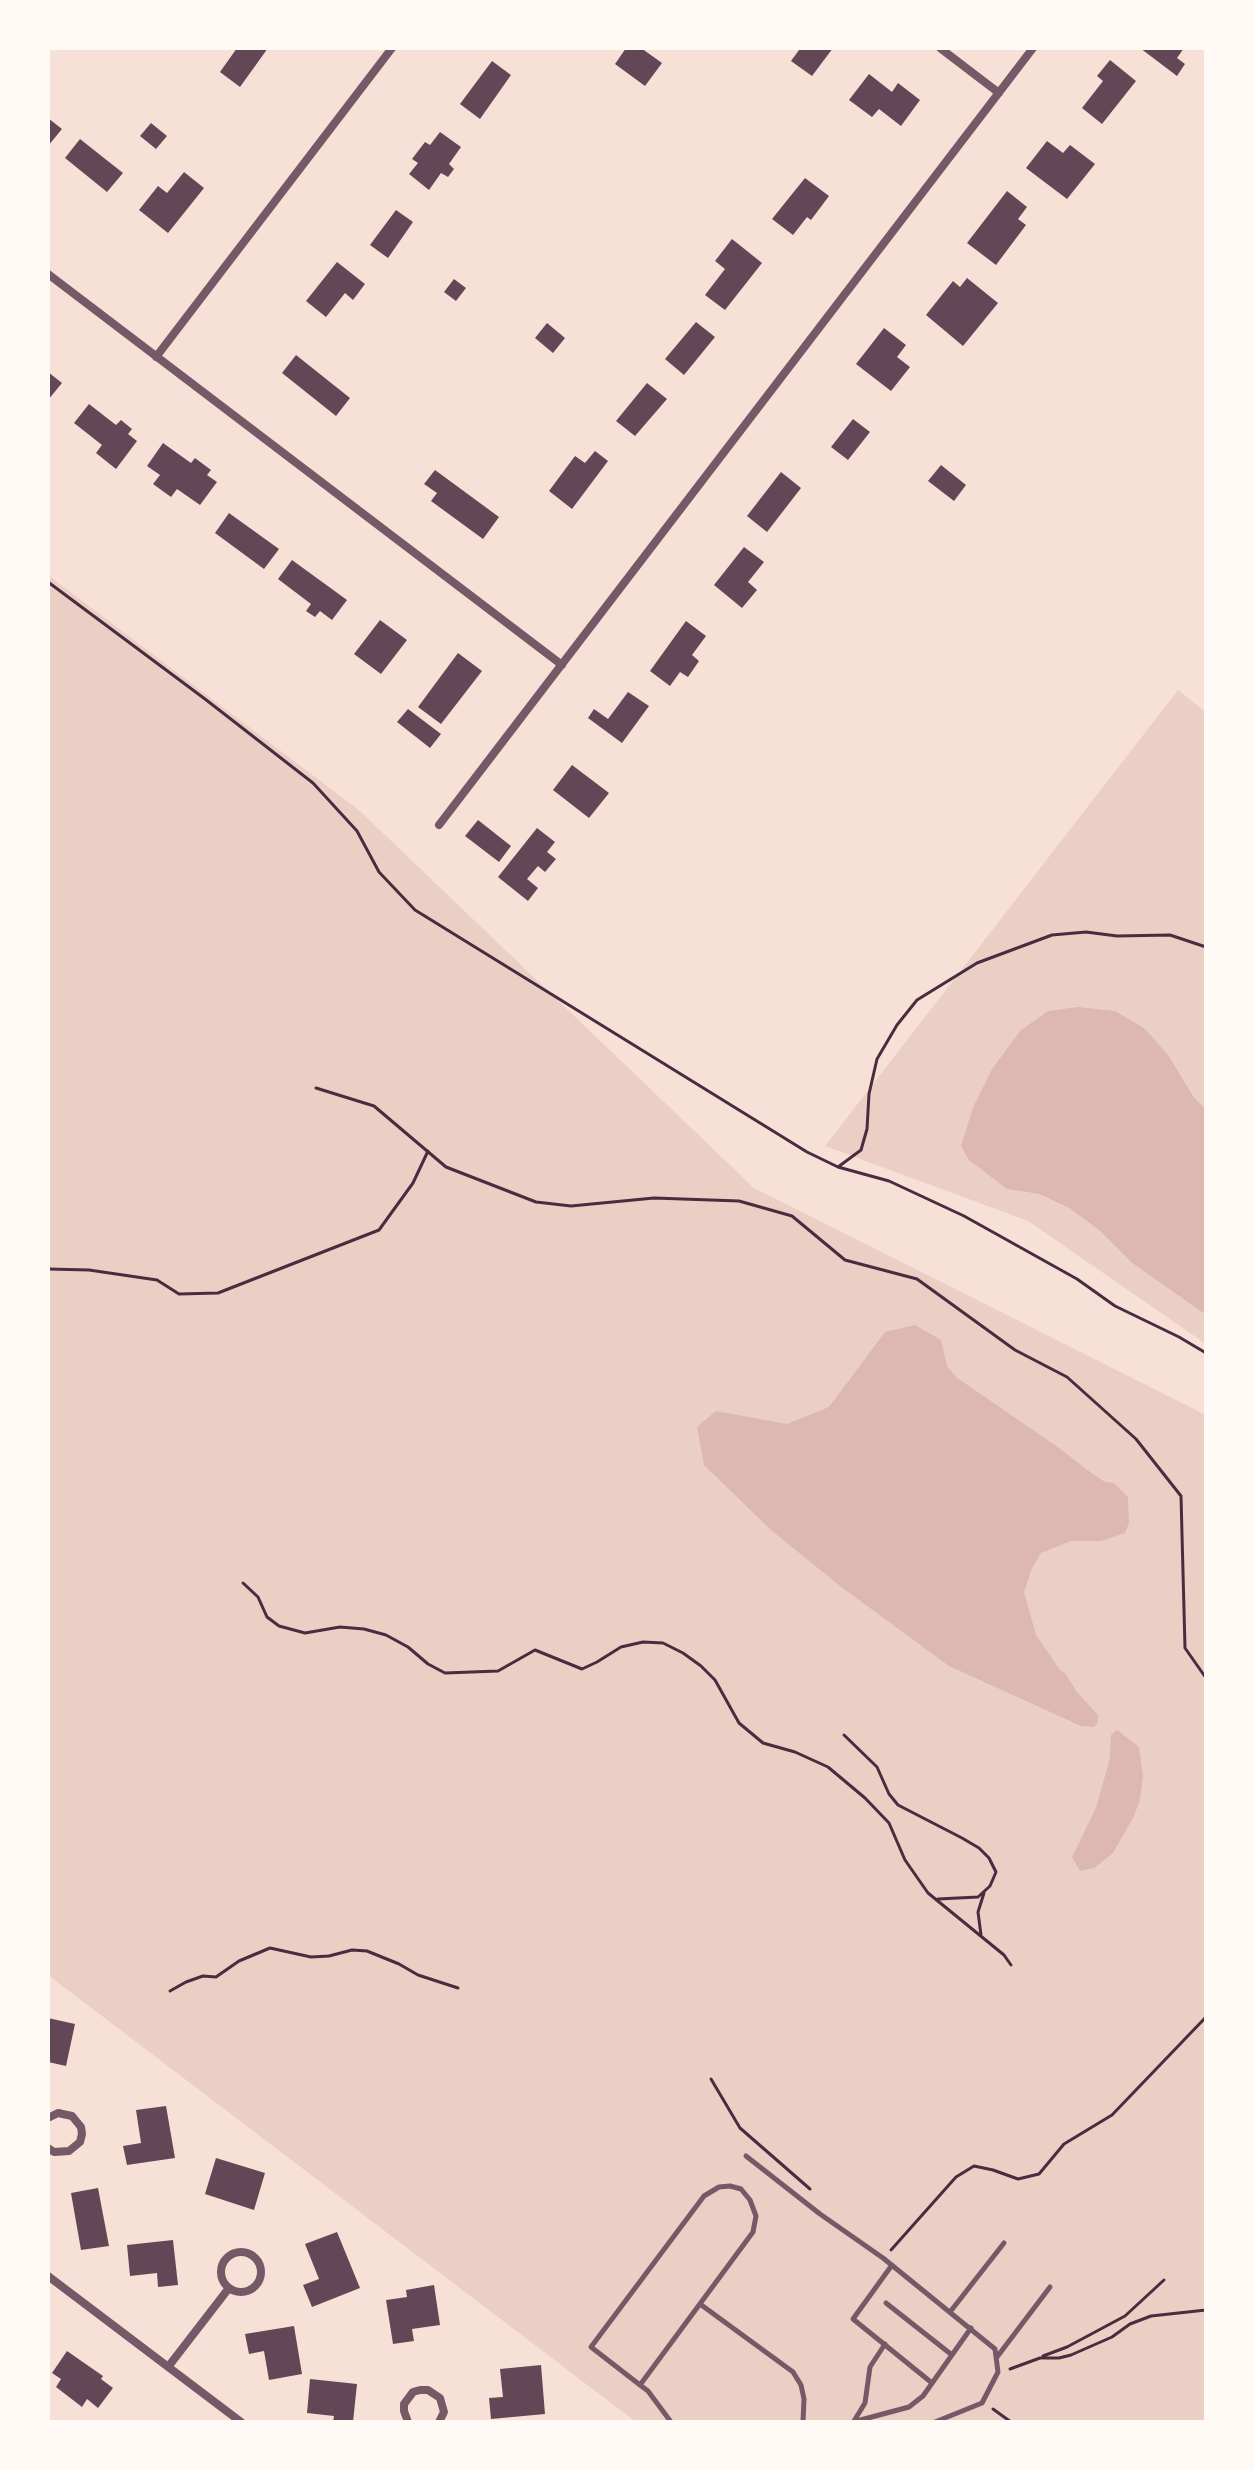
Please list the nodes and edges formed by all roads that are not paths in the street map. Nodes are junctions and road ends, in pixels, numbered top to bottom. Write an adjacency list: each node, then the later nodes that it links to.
1 (392, 48): 6 (street)
2 (940, 48): 4 (street)
3 (1033, 48): 4 (street)
4 (999, 93): 7 (street)
5 (48, 274): 6 (street)
6 (156, 357): 7 (street)
7 (562, 665): 8 (street)
8 (439, 825)
9 (48, 2118): 10 (street)
10 (48, 2148)
11 (746, 2156): 13 (lane)
12 (1004, 2243): 19 (lane)
13 (892, 2265): 19 (lane); 21 (lane)
14 (48, 2276): 24 (street)
15 (1050, 2287): 23 (lane)
16 (229, 2288): 16 (street); 24 (street)
17 (886, 2303): 22 (lane)
18 (700, 2304): 26 (lane); 26 (lane); 31 (lane)
19 (950, 2312): 20 (lane)
20 (971, 2328): 22 (lane); 23 (lane)
21 (885, 2344): 25 (lane); 32 (lane)
22 (952, 2355): 25 (lane)
23 (996, 2358): 33 (lane)
24 (168, 2367): 27 (street)
25 (932, 2383): 32 (lane)
26 (640, 2385): 30 (lane)
27 (241, 2422)
28 (408, 2422): 29 (street)
29 (439, 2422)
30 (671, 2422)
31 (803, 2422)
32 (853, 2422)
33 (935, 2422)

